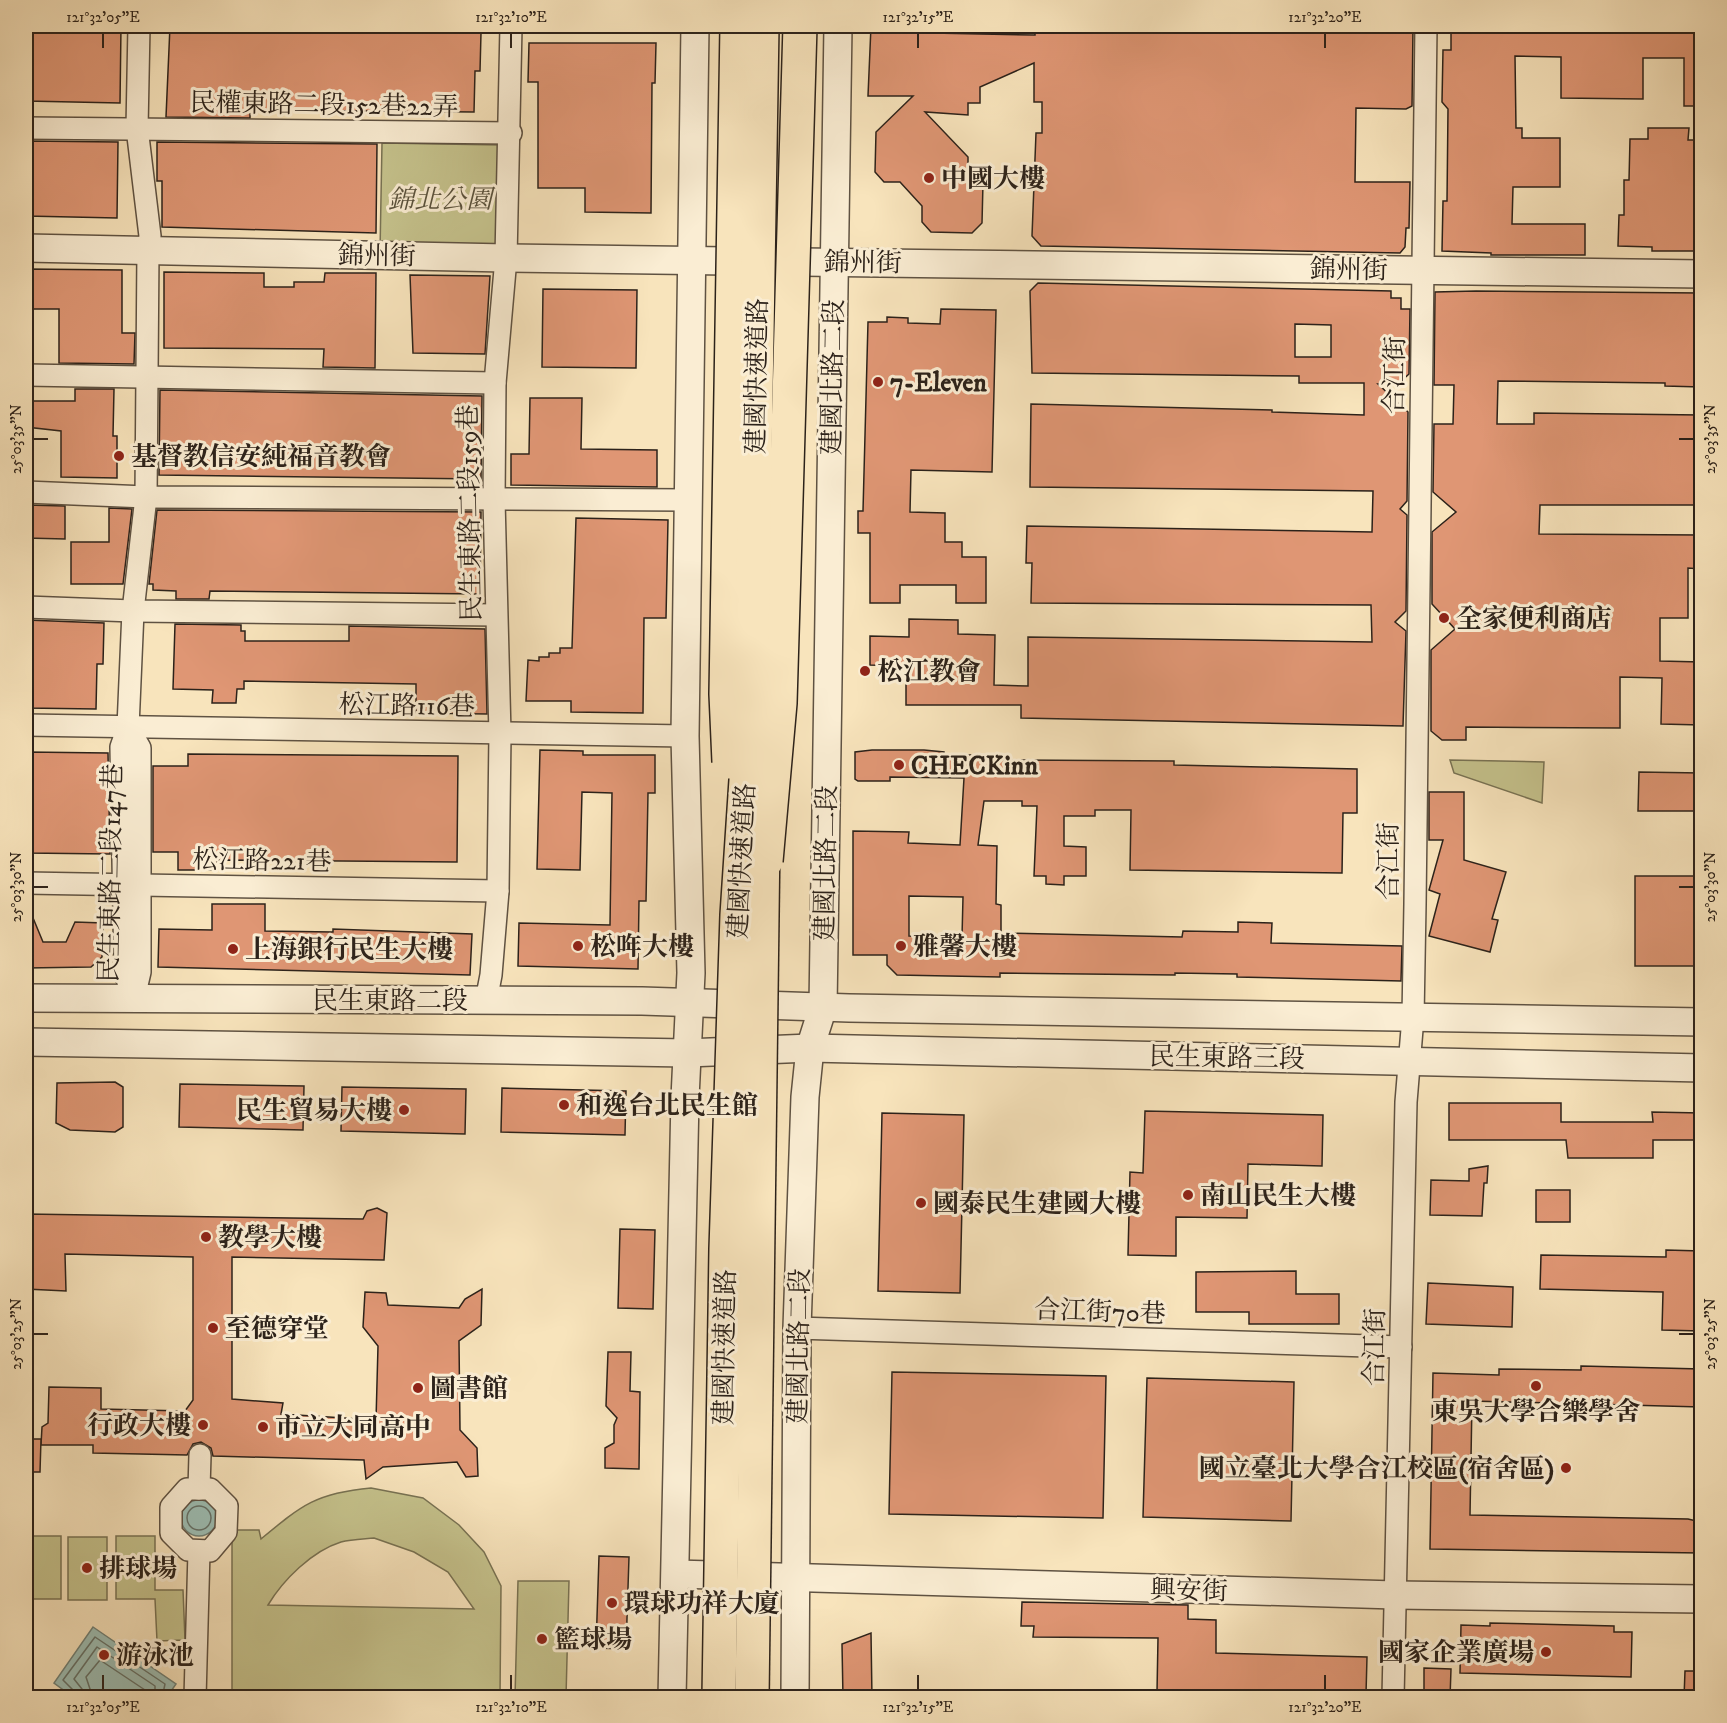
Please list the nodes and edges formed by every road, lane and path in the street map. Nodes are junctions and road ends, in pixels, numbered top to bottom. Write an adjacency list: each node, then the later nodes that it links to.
1 (139, 26): 11 (street, 民生東路二段147巷)
2 (511, 26): 12 (street, 民生東路二段159巷)
3 (695, 26): 16 (street)
4 (737, 26): 37 (highway, bridge)
5 (762, 26): 37 (highway, 建國快速道路, bridge)
6 (782, 26): 37 (highway, 建國快速道路, bridge)
7 (800, 26): 37 (highway, bridge)
8 (838, 26): 17 (street, 建國北路二段)
9 (1426, 26): 18 (street, 合江街)
10 (26, 128): 11 (street, 民權東路二段152巷22弄)
11 (137, 128): 12 (street, 民權東路二段152巷22弄); 14 (street, 民生東路二段147巷)
12 (511, 133): 15 (street, 民生東路二段159巷)
13 (26, 248): 14 (street, 錦州街)
14 (148, 250): 15 (street, 錦州街); 21 (street, 民生東路二段147巷)
15 (506, 258): 16 (street, 錦州街); 22 (street, 民生東路二段159巷)
16 (693, 259): 17 (street, 錦州街); 26 (street)
17 (834, 261): 18 (street, 錦州街); 43 (street, 建國北路二段)
18 (1423, 270): 19 (street, 錦州街); 44 (street, 合江街)
19 (1701, 274)
20 (26, 375): 21 (street)
21 (148, 376): 22 (street); 24 (street, 民生東路二段147巷)
22 (495, 383): 25 (street, 民生東路二段159巷)
23 (26, 492): 24 (street)
24 (146, 496): 25 (street); 28 (street, 民生東路二段147巷)
25 (494, 500): 26 (street); 29 (street, 民生東路二段159巷)
26 (687, 500): 33 (street)
27 (26, 607): 28 (street)
28 (133, 611): 29 (street); 31 (street, 民生東路二段147巷)
29 (496, 615): 32 (street, 民生東路二段159巷)
30 (26, 724): 31 (street, 松江路116巷)
31 (128, 727): 32 (street, 松江路116巷); 35 (street, 民生東路二段147巷)
32 (500, 734): 33 (street, 松江路116巷); 36 (street, 民生東路二段159巷)
33 (685, 736): 41 (street)
34 (26, 883): 35 (street, 松江路221巷)
35 (133, 885): 36 (street, 松江路221巷); 39 (street, 民生東路二段147巷)
36 (498, 891): 40 (street, 民生東路二段159巷)
37 (749, 914): 63 (highway, 建國快速道路, bridge); 64 (highway, 建國快速道路, bridge)
38 (26, 998): 39 (street, 民生東路二段)
39 (134, 1000): 40 (street, 民生東路二段)
40 (486, 1000): 41 (street, 民生東路二段)
41 (689, 1003): 42 (street, 民生東路二段); 49 (street)
42 (754, 1005): 43 (street, 民生東路三段)
43 (823, 1007): 44 (street, 民生東路三段); 47 (street, 建國北路二段)
44 (1413, 1017): 45 (street, 民生東路三段); 50 (street, 合江街)
45 (1701, 1022)
46 (26, 1042): 49 (street, 民生東路二段)
47 (810, 1048): 48 (street, 民生東路三段); 50 (street, 民生東路三段); 52 (street, 建國北路二段)
48 (753, 1050): 49 (street, 民生東路二段)
49 (687, 1053): 57 (street)
50 (1408, 1061): 51 (street, 民生東路三段); 53 (street, 合江街)
51 (1701, 1068)
52 (797, 1328): 53 (street, 合江街70巷); 58 (street, 建國北路二段)
53 (1401, 1347): 59 (street, 合江街)
54 (200, 1455): 55 (street)
55 (199, 1489): 56 (street); 56 (street)
56 (199, 1551): 61 (street)
57 (676, 1574): 58 (street, 興安街); 62 (street)
58 (795, 1579): 59 (street, 興安街); 65 (street, 建國北路二段)
59 (1395, 1595): 60 (street, 興安街); 66 (street, 合江街)
60 (1701, 1599)
61 (195, 1698)
62 (672, 1698)
63 (719, 1698)
64 (752, 1698)
65 (795, 1698)
66 (1393, 1698)

